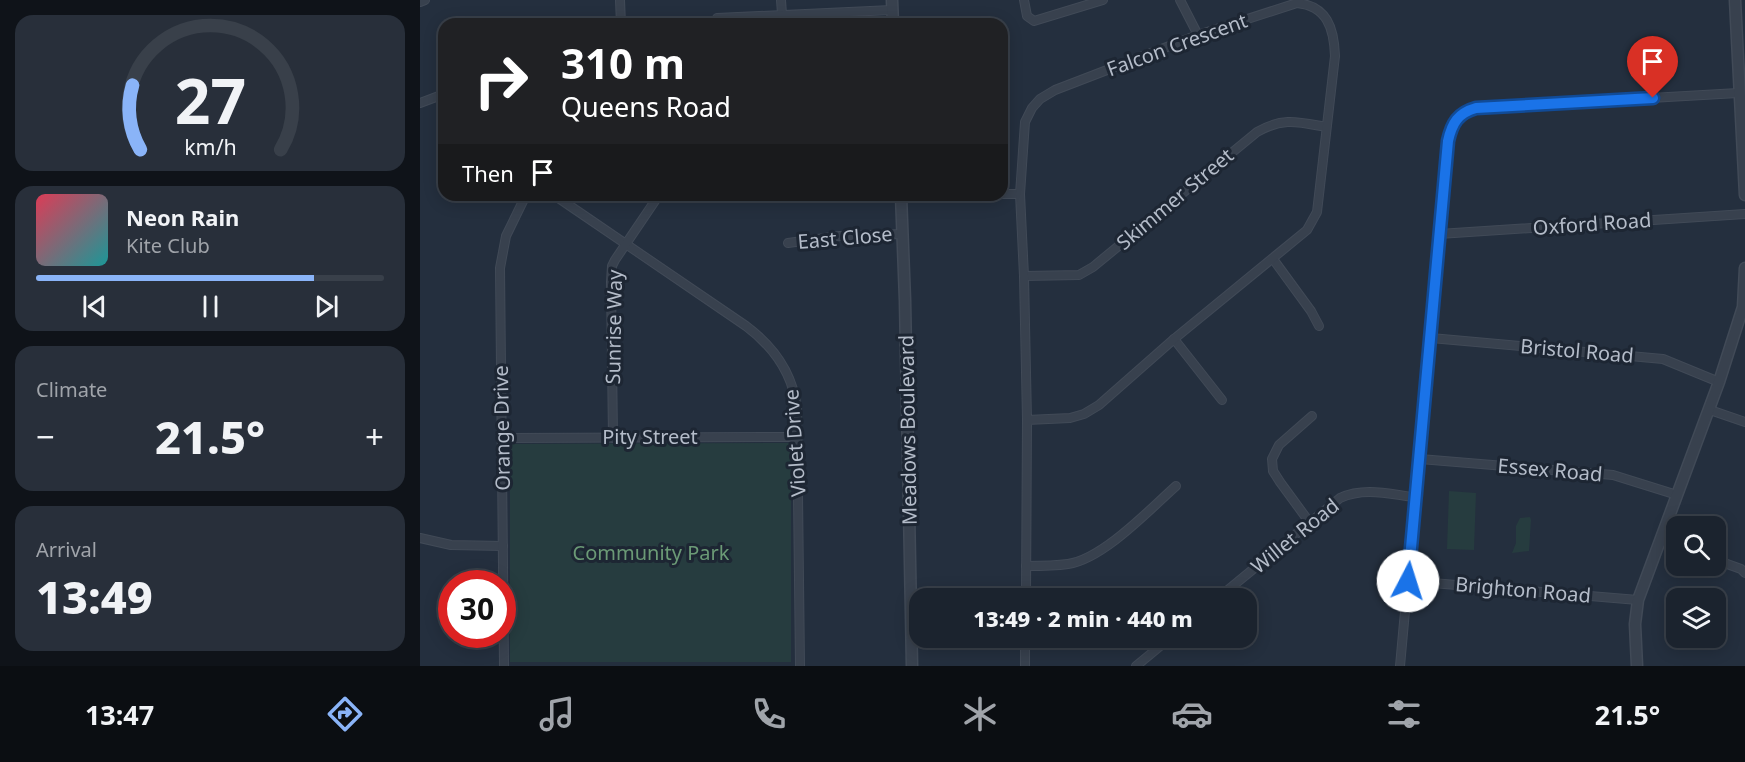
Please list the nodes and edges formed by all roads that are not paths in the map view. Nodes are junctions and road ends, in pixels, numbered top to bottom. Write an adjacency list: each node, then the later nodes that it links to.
1 (425, 0): 8 (street)
2 (620, 0): 11 (street)
3 (781, 0): 10 (street)
4 (1024, 0): 5 (street)
5 (1103, 0)
6 (1180, 0): 13 (street)
7 (1735, 0): 14 (street)
8 (420, 2)
9 (892, 5): 10 (street)
10 (782, 15): 12 (street)
11 (621, 18)
12 (717, 18)
13 (1198, 35): 17 (street, Falcon Crescent); 19 (street, Falcon Crescent)
14 (1738, 93): 20 (street); 27 (street)
15 (438, 96): 16 (street)
16 (420, 103)
17 (1326, 127): 30 (street, Falcon Crescent); 32 (street, Skimmer Street)
18 (1008, 194): 19 (street)
19 (1020, 194): 32 (street, Falcon Crescent)
20 (1745, 195)
21 (523, 201): 43 (street, Orange Drive)
22 (563, 201): 29 (street, Violet Drive)
23 (655, 201): 29 (street, Sunrise Way)
24 (901, 201): 26 (street, Meadows Boulevard)
25 (1745, 214): 27 (street, Oxford Road)
26 (903, 234): 28 (street, East Close); 65 (street, Meadows Boulevard)
27 (1439, 234): 34 (street)
28 (788, 243)
29 (626, 244): 42 (street, Violet Drive); 44 (street, Sunrise Way)
30 (1273, 259): 33 (street); 35 (street, Falcon Crescent)
31 (1745, 268): 36 (street)
32 (1024, 276): 40 (street, Falcon Crescent)
33 (1318, 326)
34 (1431, 338): 36 (street, Bristol Road); 45 (street)
35 (1174, 339): 37 (street); 40 (street, Falcon Crescent)
36 (1719, 382): 38 (street)
37 (1222, 400)
38 (1710, 410): 41 (street); 47 (street)
39 (1312, 416): 49 (street)
40 (1027, 420): 55 (street, Falcon Crescent)
41 (1745, 422)
42 (798, 437): 44 (street, Pity Street); 64 (street, Violet Drive)
43 (502, 438): 44 (street, Pity Street); 53 (street, Orange Drive)
44 (613, 438)
45 (1420, 459): 47 (street, Essex Road); 48 (street)
46 (1176, 486): 55 (street)
47 (1677, 495): 51 (street)
48 (1414, 497): 49 (street, Willet Road); 57 (street)
49 (1310, 523): 59 (street, Willet Road)
50 (420, 538): 53 (street)
51 (1660, 540): 52 (street); 60 (street)
52 (1666, 542)
53 (502, 546): 63 (street, Orange Drive)
54 (1726, 564): 56 (street)
55 (1026, 566): 58 (street, Falcon Crescent)
56 (1745, 573)
57 (1408, 581): 60 (street, Brighton Road); 68 (street)
58 (1026, 588)
59 (1230, 588)
60 (1638, 600): 69 (street)
61 (1025, 648): 66 (street)
62 (1158, 648): 67 (street)
63 (504, 666)
64 (800, 666)
65 (912, 666)
66 (1025, 666)
67 (1136, 666)
68 (1400, 666)
69 (1637, 666)

